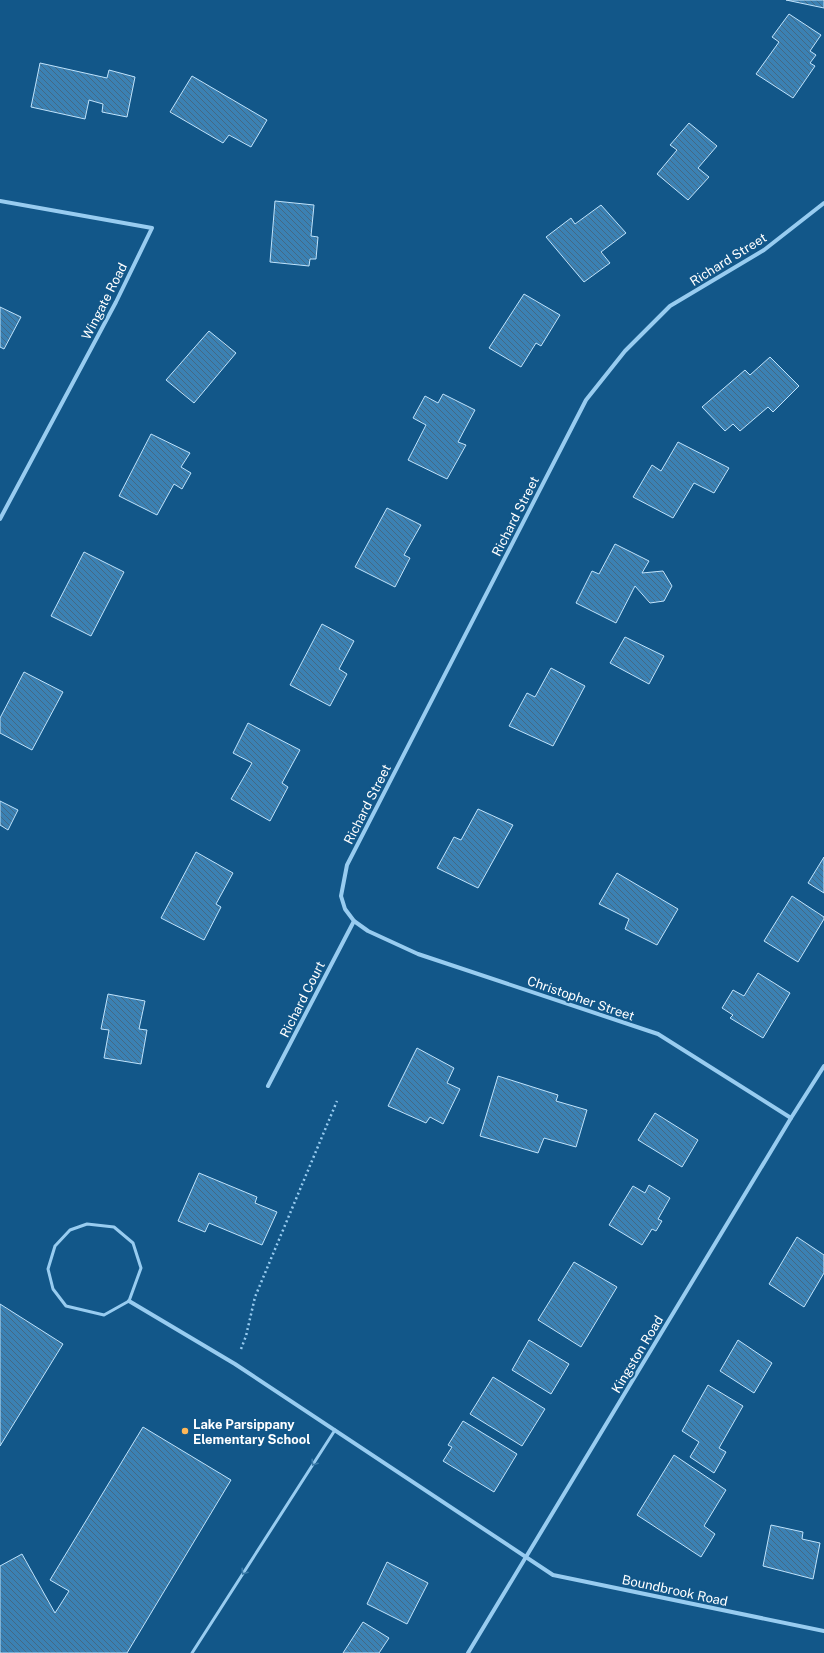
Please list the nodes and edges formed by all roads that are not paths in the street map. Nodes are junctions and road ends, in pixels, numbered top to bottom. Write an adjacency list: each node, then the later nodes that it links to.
1 (0, 201): 3 (street, Wingate Road)
2 (824, 203): 4 (street, Richard Street)
3 (0, 519)
4 (354, 921): 6 (street, Richard Court); 7 (street, Christopher Street)
5 (824, 1066): 7 (street, Kingston Road)
6 (268, 1086)
7 (791, 1118): 10 (street, Kingston Road)
8 (129, 1301): 8 (lane); 9 (street, Boundbrook Road)
9 (335, 1430): 10 (street, Boundbrook Road); 12 (lane, one-way to 12)
10 (527, 1557): 11 (street, Boundbrook Road); 13 (street, Kingston Road)
11 (824, 1631)
12 (192, 1653)
13 (468, 1653)

